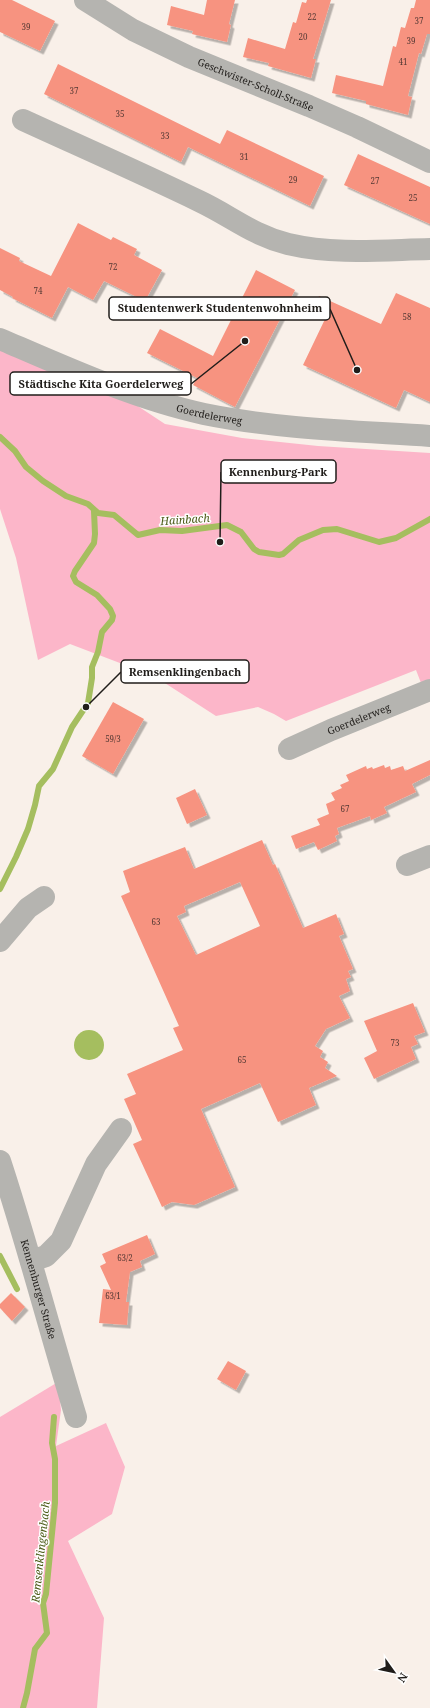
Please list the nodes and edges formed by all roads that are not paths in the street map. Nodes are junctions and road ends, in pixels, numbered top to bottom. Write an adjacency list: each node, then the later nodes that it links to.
1 (85, 0): 3 (street, Geschwister-Scholl-Straße)
2 (23, 120): 4 (street)
3 (430, 162)
4 (430, 249)
5 (0, 339): 6 (street, Goerdelerweg)
6 (430, 436)
7 (430, 690): 8 (street, Goerdelerweg)
8 (289, 749)
9 (430, 856): 10 (street)
10 (407, 865)
11 (44, 897): 12 (street)
12 (0, 941)
13 (121, 1130): 15 (street)
14 (0, 1161): 15 (street, Kennenburger Straße)
15 (31, 1260): 16 (street, Kennenburger Straße)
16 (76, 1417)

